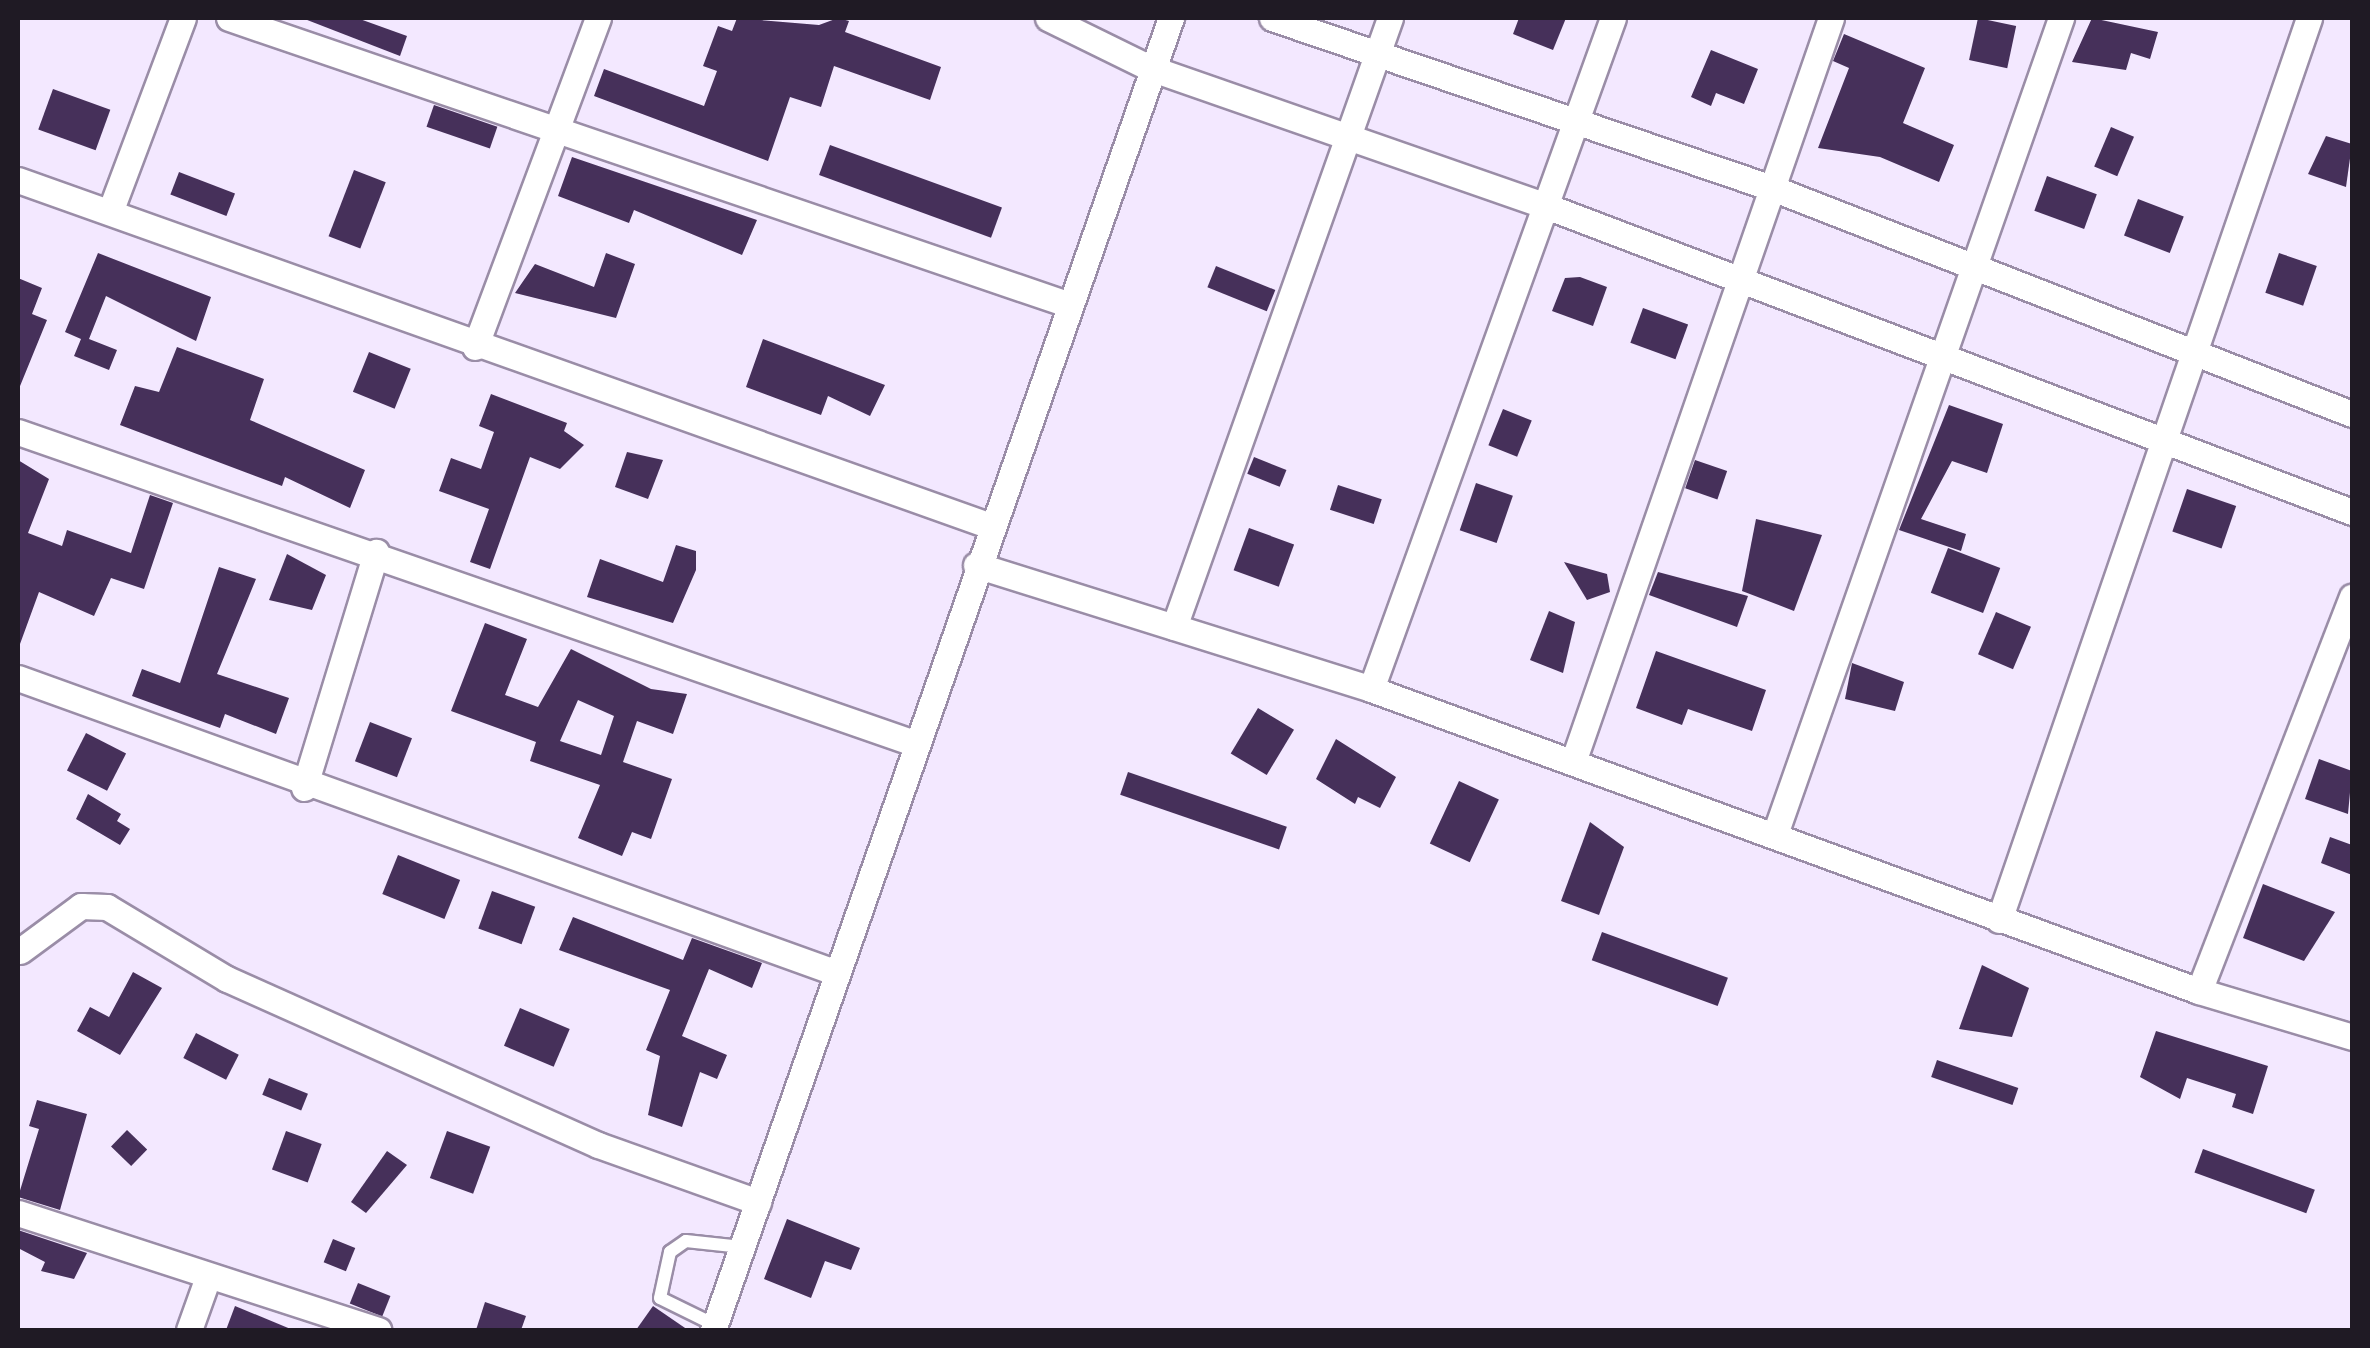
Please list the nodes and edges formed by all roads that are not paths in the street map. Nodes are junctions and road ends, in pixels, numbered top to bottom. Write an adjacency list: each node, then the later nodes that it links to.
1 (183, 18): 20 (street)
2 (229, 18): 15 (street)
3 (598, 18): 15 (street)
4 (1048, 18): 13 (street)
5 (1171, 18): 13 (street)
6 (1272, 18): 12 (street)
7 (1390, 18): 12 (street)
8 (1613, 18): 14 (street)
9 (1831, 18): 18 (street)
10 (2062, 18): 21 (street)
11 (2309, 18): 25 (street)
12 (1379, 49): 14 (street); 16 (street)
13 (1150, 68): 16 (street); 23 (street)
14 (1578, 119): 18 (street); 19 (street)
15 (560, 133): 23 (street); 24 (street)
16 (1346, 139): 19 (street); 35 (street)
17 (18, 180): 20 (street)
18 (1772, 188): 21 (street); 22 (street)
19 (1546, 206): 22 (street); 37 (street)
20 (110, 212): 24 (street)
21 (1973, 268): 25 (street); 26 (street)
22 (1737, 278): 26 (street); 39 (street)
23 (1067, 304): 31 (street)
24 (475, 347): 31 (street)
25 (2191, 348): 27 (street); 29 (street)
26 (1942, 354): 29 (street); 41 (street)
27 (2352, 414)
28 (18, 432): 32 (street)
29 (2162, 438): 30 (street); 42 (street)
30 (2352, 512)
31 (991, 526): 33 (street)
32 (376, 552): 38 (street); 40 (street)
33 (976, 565): 35 (street); 38 (street)
34 (2352, 597): 45 (street)
35 (1174, 627): 37 (street)
36 (18, 678): 40 (street)
37 (1371, 689): 39 (street)
38 (914, 744): 44 (street)
39 (1573, 762): 41 (street)
40 (304, 788): 44 (street)
41 (1774, 834): 42 (street)
42 (2000, 920): 45 (street)
43 (20, 951): 47 (street)
44 (834, 972): 47 (street)
45 (2198, 991): 46 (street)
46 (2352, 1037)
47 (758, 1202): 49 (street)
48 (18, 1213): 50 (street)
49 (742, 1247): 51 (street); 51 (lane)
50 (208, 1276): 52 (street); 53 (street)
51 (714, 1328)
52 (188, 1330)
53 (380, 1330)

